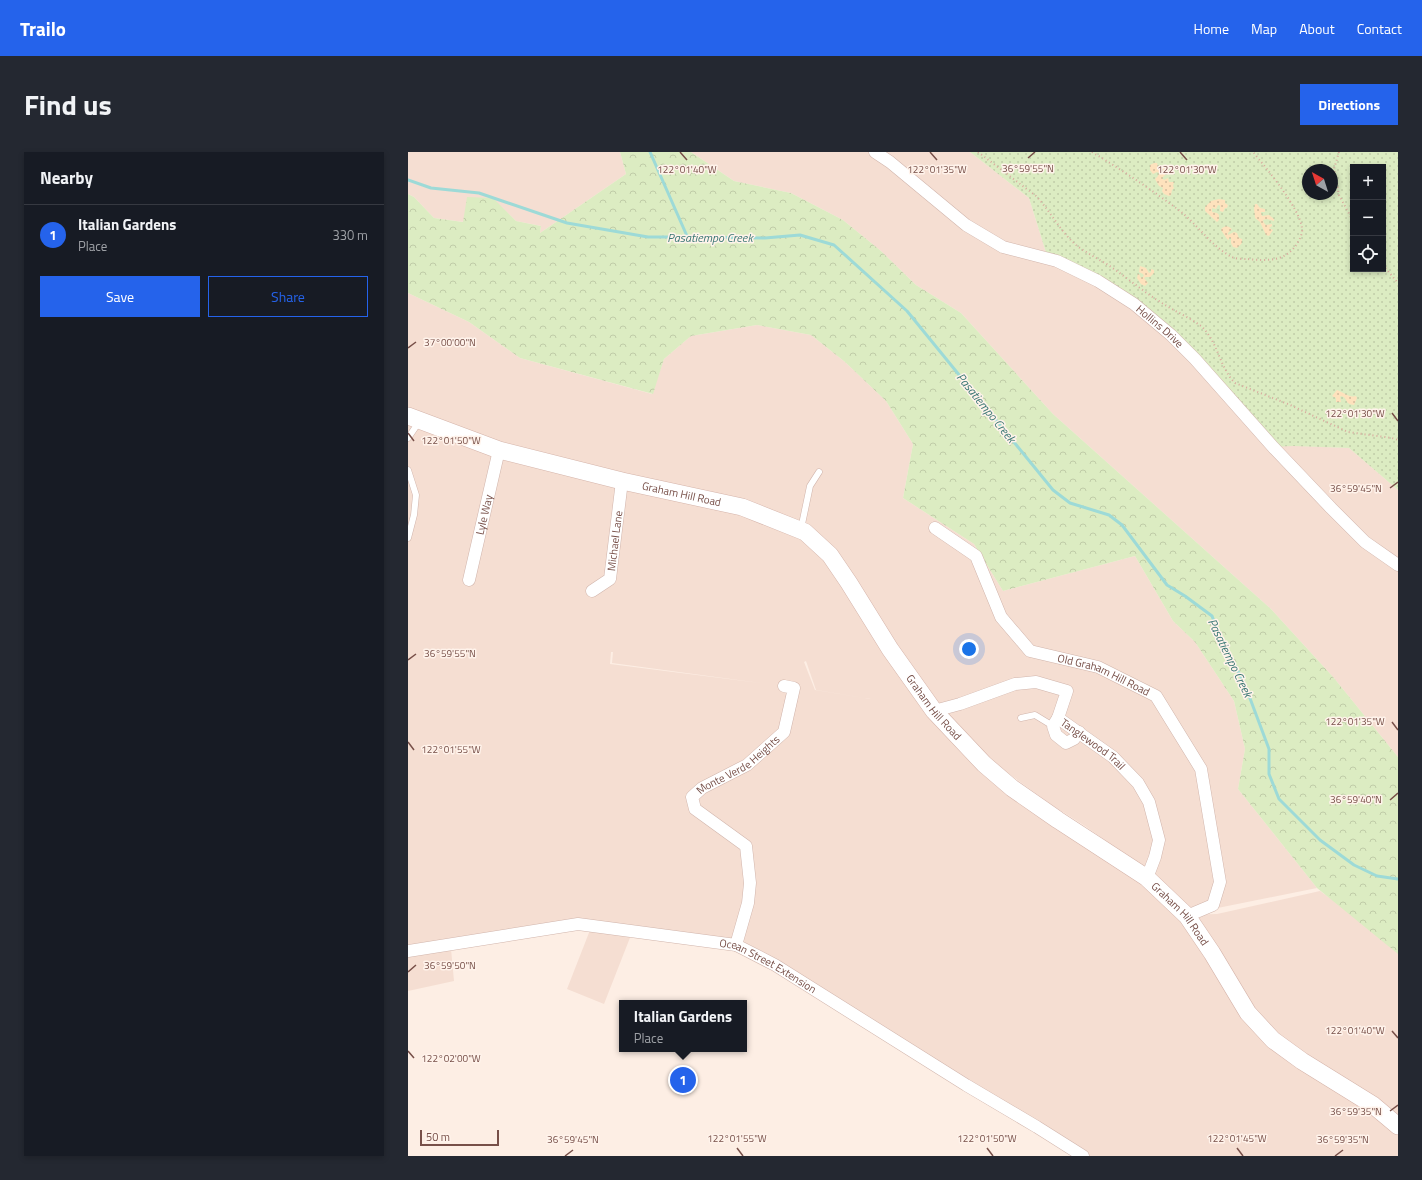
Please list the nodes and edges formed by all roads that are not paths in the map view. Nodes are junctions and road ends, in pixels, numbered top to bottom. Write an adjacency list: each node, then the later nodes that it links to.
1 (875, 152): 11 (street, Hollins Drive)
2 (414, 418): 3 (lane); 4 (main road, Graham Hill Road)
3 (408, 438)
4 (499, 450): 7 (main road, Graham Hill Road); 12 (street, Lyle Way)
5 (408, 470): 10 (lane)
6 (819, 472): 9 (lane)
7 (622, 481): 9 (main road, Graham Hill Road); 13 (street, Michael Lane)
8 (935, 528): 20 (street, Old Graham Hill Road)
9 (800, 531): 15 (main road, Graham Hill Road)
10 (408, 538)
11 (1398, 566)
12 (469, 580)
13 (592, 591)
14 (784, 686): 21 (street, Monte Verde Heights)
15 (934, 711): 17 (street, Tanglewood Trail); 19 (main road, Graham Hill Road)
16 (1021, 718): 17 (lane)
17 (1056, 722): 18 (street, Tanglewood Trail); 18 (street)
18 (1079, 732): 19 (street, Tanglewood Trail)
19 (1147, 878): 20 (main road, Graham Hill Road)
20 (1187, 916): 23 (main road, Graham Hill Road)
21 (736, 945): 22 (street, Ocean Street Extension); 24 (street, Ocean Street Extension)
22 (408, 951)
23 (1398, 1126)
24 (1083, 1156)

